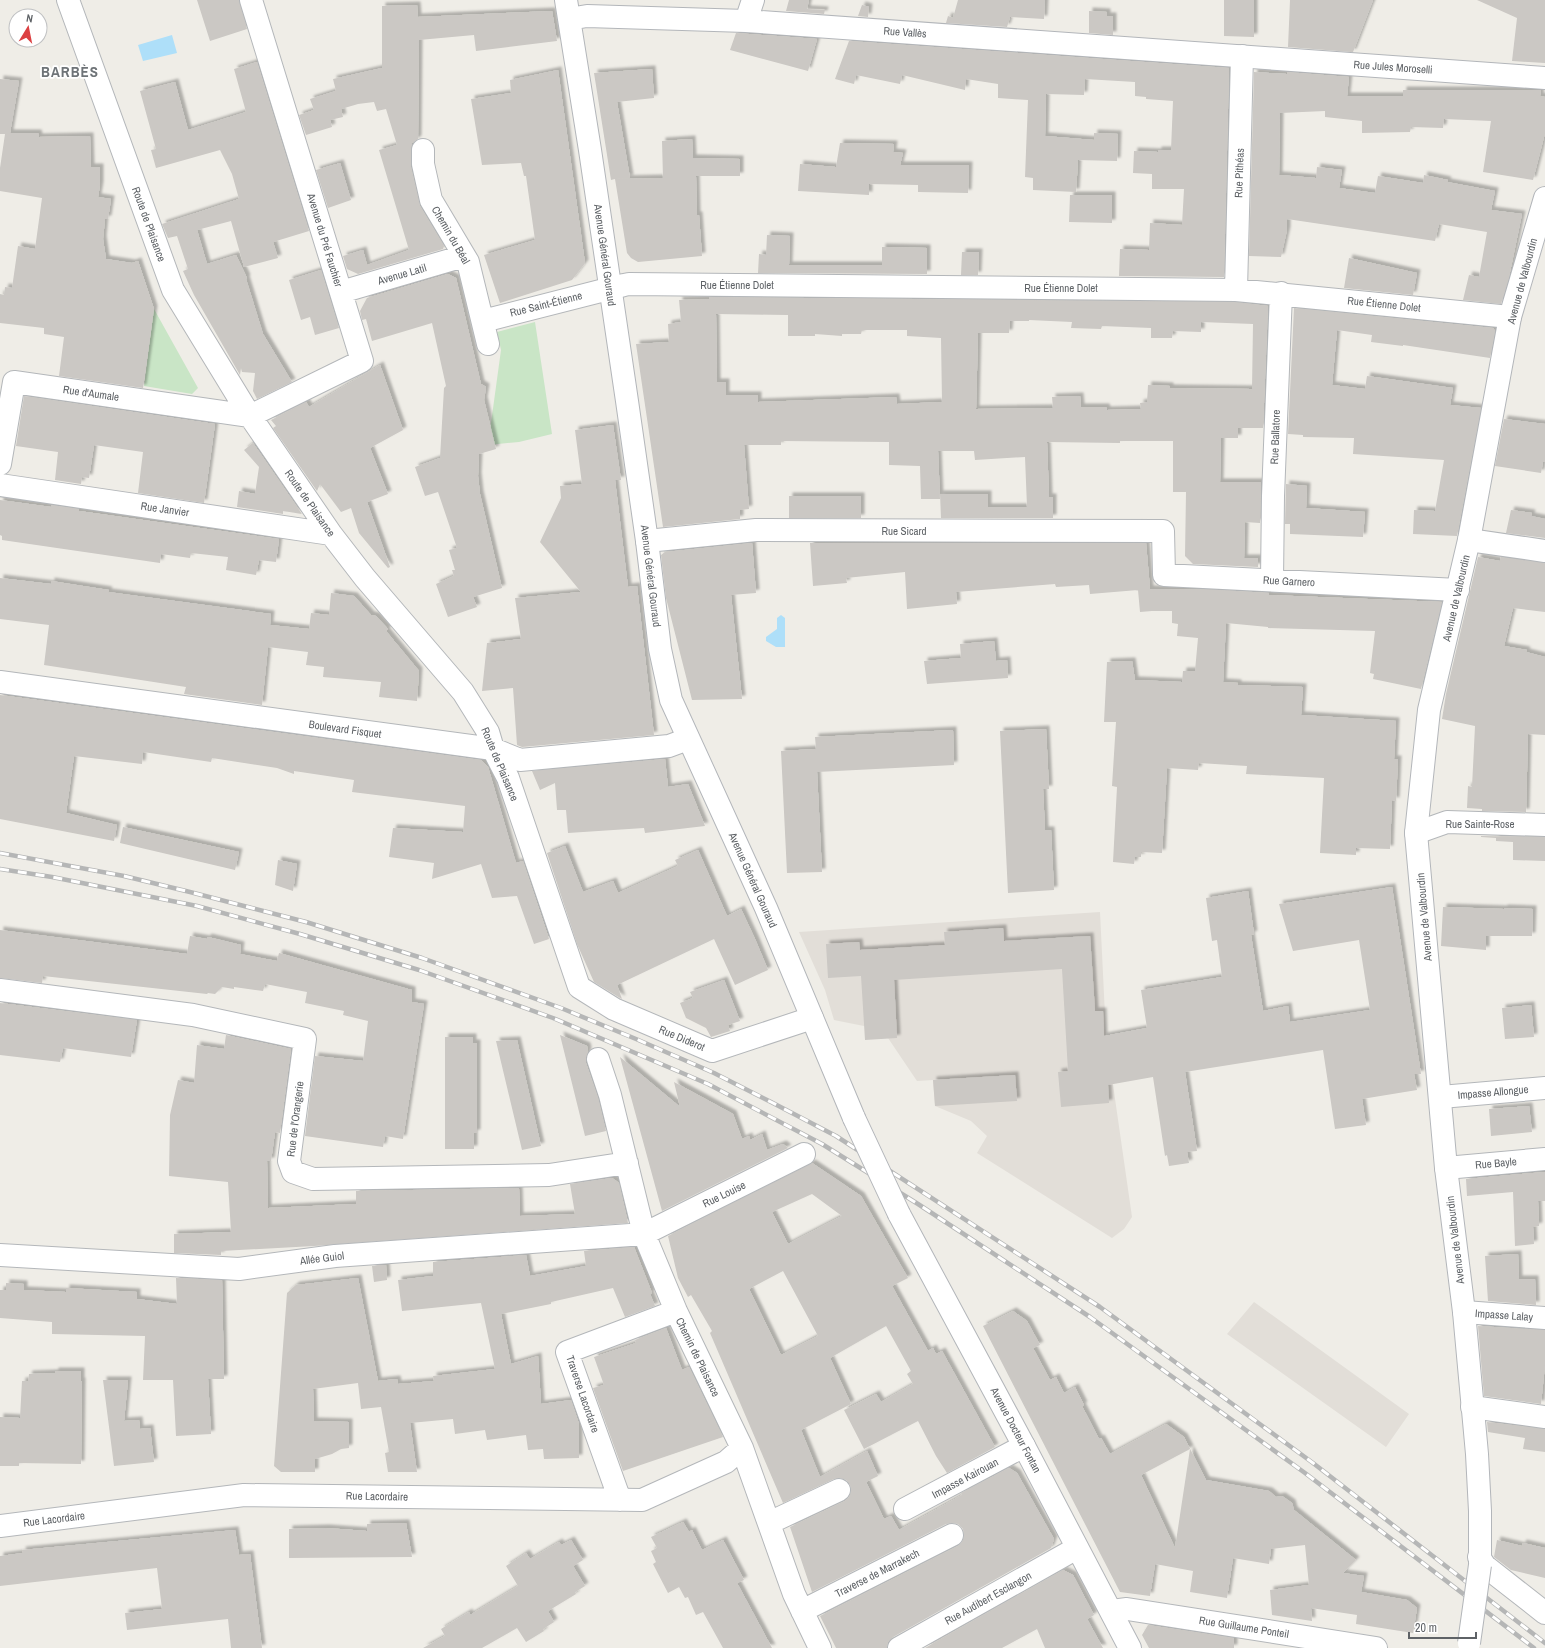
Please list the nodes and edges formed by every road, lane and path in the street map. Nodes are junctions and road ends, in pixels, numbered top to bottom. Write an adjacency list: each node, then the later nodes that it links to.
1 (68, 0): 18 (street, Route de Plaisance)
2 (251, 0): 13 (street, Avenue du Pré Fauchier)
3 (753, 0): 5 (street)
4 (567, 9): 5 (street, Rue Vallès); 11 (street, Avenue Général Gouraud)
5 (746, 21): 6 (street, Rue Vallès)
6 (1242, 56): 7 (street, Rue Jules Moroselli); 12 (street, Rue Pithéas)
7 (1545, 78)
8 (423, 150): 10 (street, Chemin du Béal)
9 (1545, 198): 15 (street, Avenue de Valbourdin)
10 (464, 256): 13 (street, Avenue Latil); 16 (street, Chemin du Béal)
11 (610, 288): 12 (street, Rue Étienne Dolet); 16 (street, Rue Saint-Étienne); 24 (street, Avenue Général Gouraud)
12 (1236, 290): 14 (street, Rue Étienne Dolet)
13 (341, 292): 18 (street, Avenue du Pré Fauchier)
14 (1281, 293): 15 (street, Rue Étienne Dolet); 26 (street, Rue Ballatore)
15 (1510, 317): 23 (street, Avenue de Valbourdin)
16 (482, 321): 17 (street, Chemin du Béal)
17 (488, 344)
18 (250, 416): 19 (street, Rue d'Aumale); 22 (street, Route de Plaisance)
19 (0, 464)
20 (0, 485): 22 (street, Rue Janvier)
21 (1162, 531): 24 (street, Rue Sicard); 26 (street, Rue Garnero)
22 (331, 534): 30 (street, Route de Plaisance)
23 (1469, 540): 25 (street); 27 (street, Avenue de Valbourdin)
24 (647, 542): 29 (street, Avenue Général Gouraud)
25 (1545, 551)
26 (1272, 580): 27 (street, Rue Garnero)
27 (1458, 590): 32 (street, Avenue de Valbourdin)
28 (0, 682): 30 (street, Boulevard Fisquet)
29 (688, 739): 30 (street, Boulevard Fisquet); 35 (street, Avenue Général Gouraud)
30 (493, 749): 33 (street, Route de Plaisance)
31 (1545, 825): 32 (street, Rue Sainte-Rose)
32 (1416, 833): 38 (street, Avenue de Valbourdin)
33 (579, 988): 35 (street, Rue Diderot)
34 (0, 990): 42 (street, Rue de l'Orangerie)
35 (812, 1018): 39 (street, Avenue Général Gouraud)
36 (598, 1059): 42 (street, Chemin de Plaisance)
37 (1545, 1088): 38 (street, Impasse Allongue)
38 (1441, 1097): 43 (street, Avenue de Valbourdin)
39 (854, 1118): 51 (street, Avenue Docteur Fontan, bridge)
40 (804, 1154): 44 (street, Rue Louise)
41 (1545, 1159): 43 (street, Rue Bayle)
42 (627, 1162): 44 (street, Chemin de Plaisance)
43 (1446, 1168): 47 (street, Avenue de Valbourdin)
44 (644, 1234): 45 (street, Allée Guiol); 46 (street, Chemin de Plaisance)
45 (0, 1255)
46 (676, 1311): 52 (street, Chemin de Plaisance); 54 (street, Traverse Lacordaire)
47 (1464, 1312): 48 (street, Impasse Lalay); 49 (street, Avenue de Valbourdin)
48 (1545, 1318)
49 (1472, 1406): 50 (street); 60 (street, Avenue de Valbourdin)
50 (1545, 1417)
51 (1024, 1446): 55 (street, Impasse Kairouan); 59 (street, Avenue Docteur Fontan)
52 (742, 1448): 54 (street, Rue Lacordaire); 56 (street, Chemin de Plaisance)
53 (839, 1490): 56 (street)
54 (620, 1500): 57 (street, Rue Lacordaire)
55 (905, 1509)
56 (769, 1523): 62 (street, Chemin de Plaisance)
57 (0, 1526)
58 (952, 1535): 62 (street, Traverse de Marrakech)
59 (1077, 1548): 61 (street, Avenue Docteur Fontan); 67 (street, Rue Audibert Esclangon)
60 (1479, 1561): 63 (street); 65 (street, Avenue de Valbourdin, bridge)
61 (1112, 1611): 64 (street, Rue Guillaume Ponteil); 68 (street, Avenue Docteur Fontan)
62 (802, 1612): 66 (street, Chemin de Plaisance)
63 (1545, 1614)
64 (1298, 1642): 69 (street, Rue Guillaume Ponteil)
65 (1469, 1645)
66 (820, 1648)
67 (899, 1648)
68 (1130, 1648)
69 (1376, 1648)

